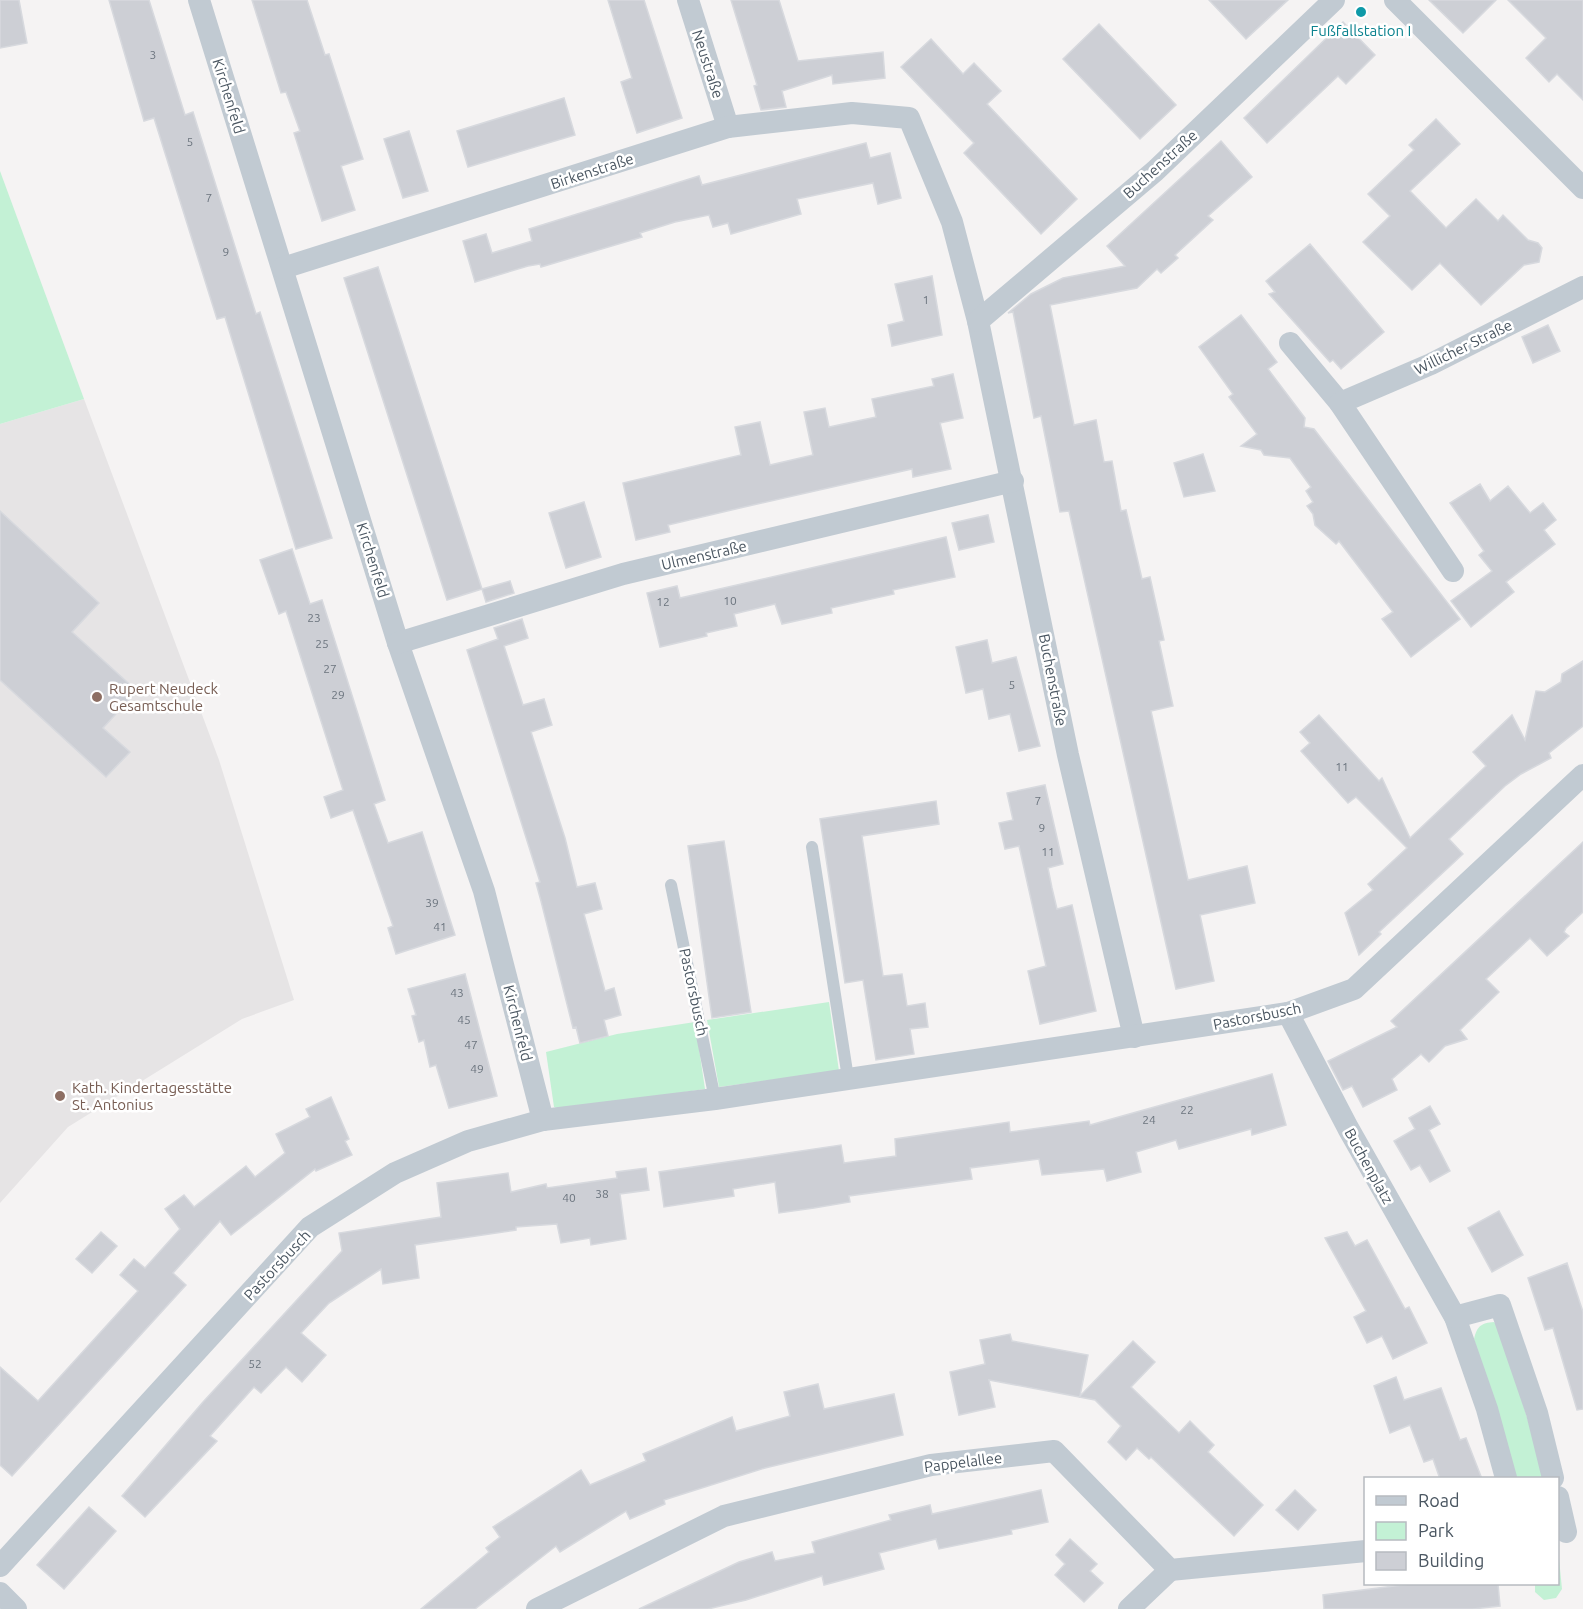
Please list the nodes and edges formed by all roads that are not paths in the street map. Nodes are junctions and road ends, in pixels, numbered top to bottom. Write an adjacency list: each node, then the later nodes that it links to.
1 (199, 0): 8 (street, Kirchenfeld)
2 (688, 0): 6 (street, Neustraße)
3 (1334, 0): 10 (street, Buchenstraße)
4 (1395, 0): 7 (street)
5 (909, 118): 6 (street, Birkenstraße); 10 (street, Buchenstraße)
6 (728, 127): 8 (street, Birkenstraße)
7 (1583, 188)
8 (283, 268): 15 (street, Kirchenfeld)
9 (1583, 287): 12 (street, Willicher Straße)
10 (978, 321): 13 (street, Buchenstraße)
11 (1290, 343): 12 (street)
12 (1340, 403): 14 (street)
13 (1013, 481): 15 (street, Ulmenstraße); 20 (street, Buchenstraße)
14 (1453, 571)
15 (398, 643): 23 (street, Kirchenfeld)
16 (1583, 776): 19 (street, Pastorsbusch)
17 (812, 847): 21 (lane)
18 (671, 885): 22 (lane, Pastorsbusch)
19 (1288, 1013): 20 (street, Pastorsbusch); 24 (street, Buchenplatz)
20 (1134, 1037): 21 (street, Pastorsbusch)
21 (848, 1077): 22 (street, Pastorsbusch)
22 (715, 1099): 23 (street, Pastorsbusch)
23 (543, 1120): 30 (street, Pastorsbusch)
24 (1455, 1317): 25 (street, Buchenplatz); 26 (street)
25 (1505, 1477)
26 (1553, 1477)
27 (1559, 1503): 28 (street)
28 (1569, 1532)
29 (1364, 1551): 31 (street)
30 (0, 1566)
31 (1170, 1570): 34 (street, Pappelallee); 35 (street)
32 (0, 1593): 33 (street)
33 (16, 1609)
34 (537, 1609)
35 (1129, 1609)

